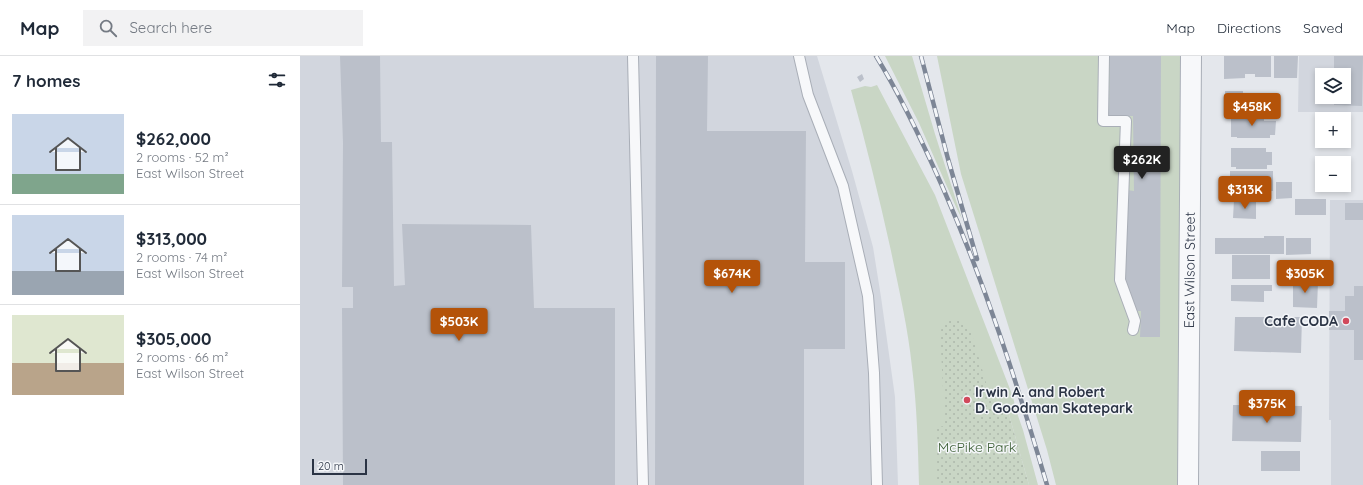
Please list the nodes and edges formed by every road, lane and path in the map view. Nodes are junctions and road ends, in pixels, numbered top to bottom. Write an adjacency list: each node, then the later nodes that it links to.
1 (634, 56): 6 (lane)
2 (799, 56): 7 (lane)
3 (1104, 56): 5 (lane)
4 (1191, 56): 8 (street, East Wilson Street)
5 (1133, 330)
6 (643, 485)
7 (878, 485)
8 (1188, 485)

